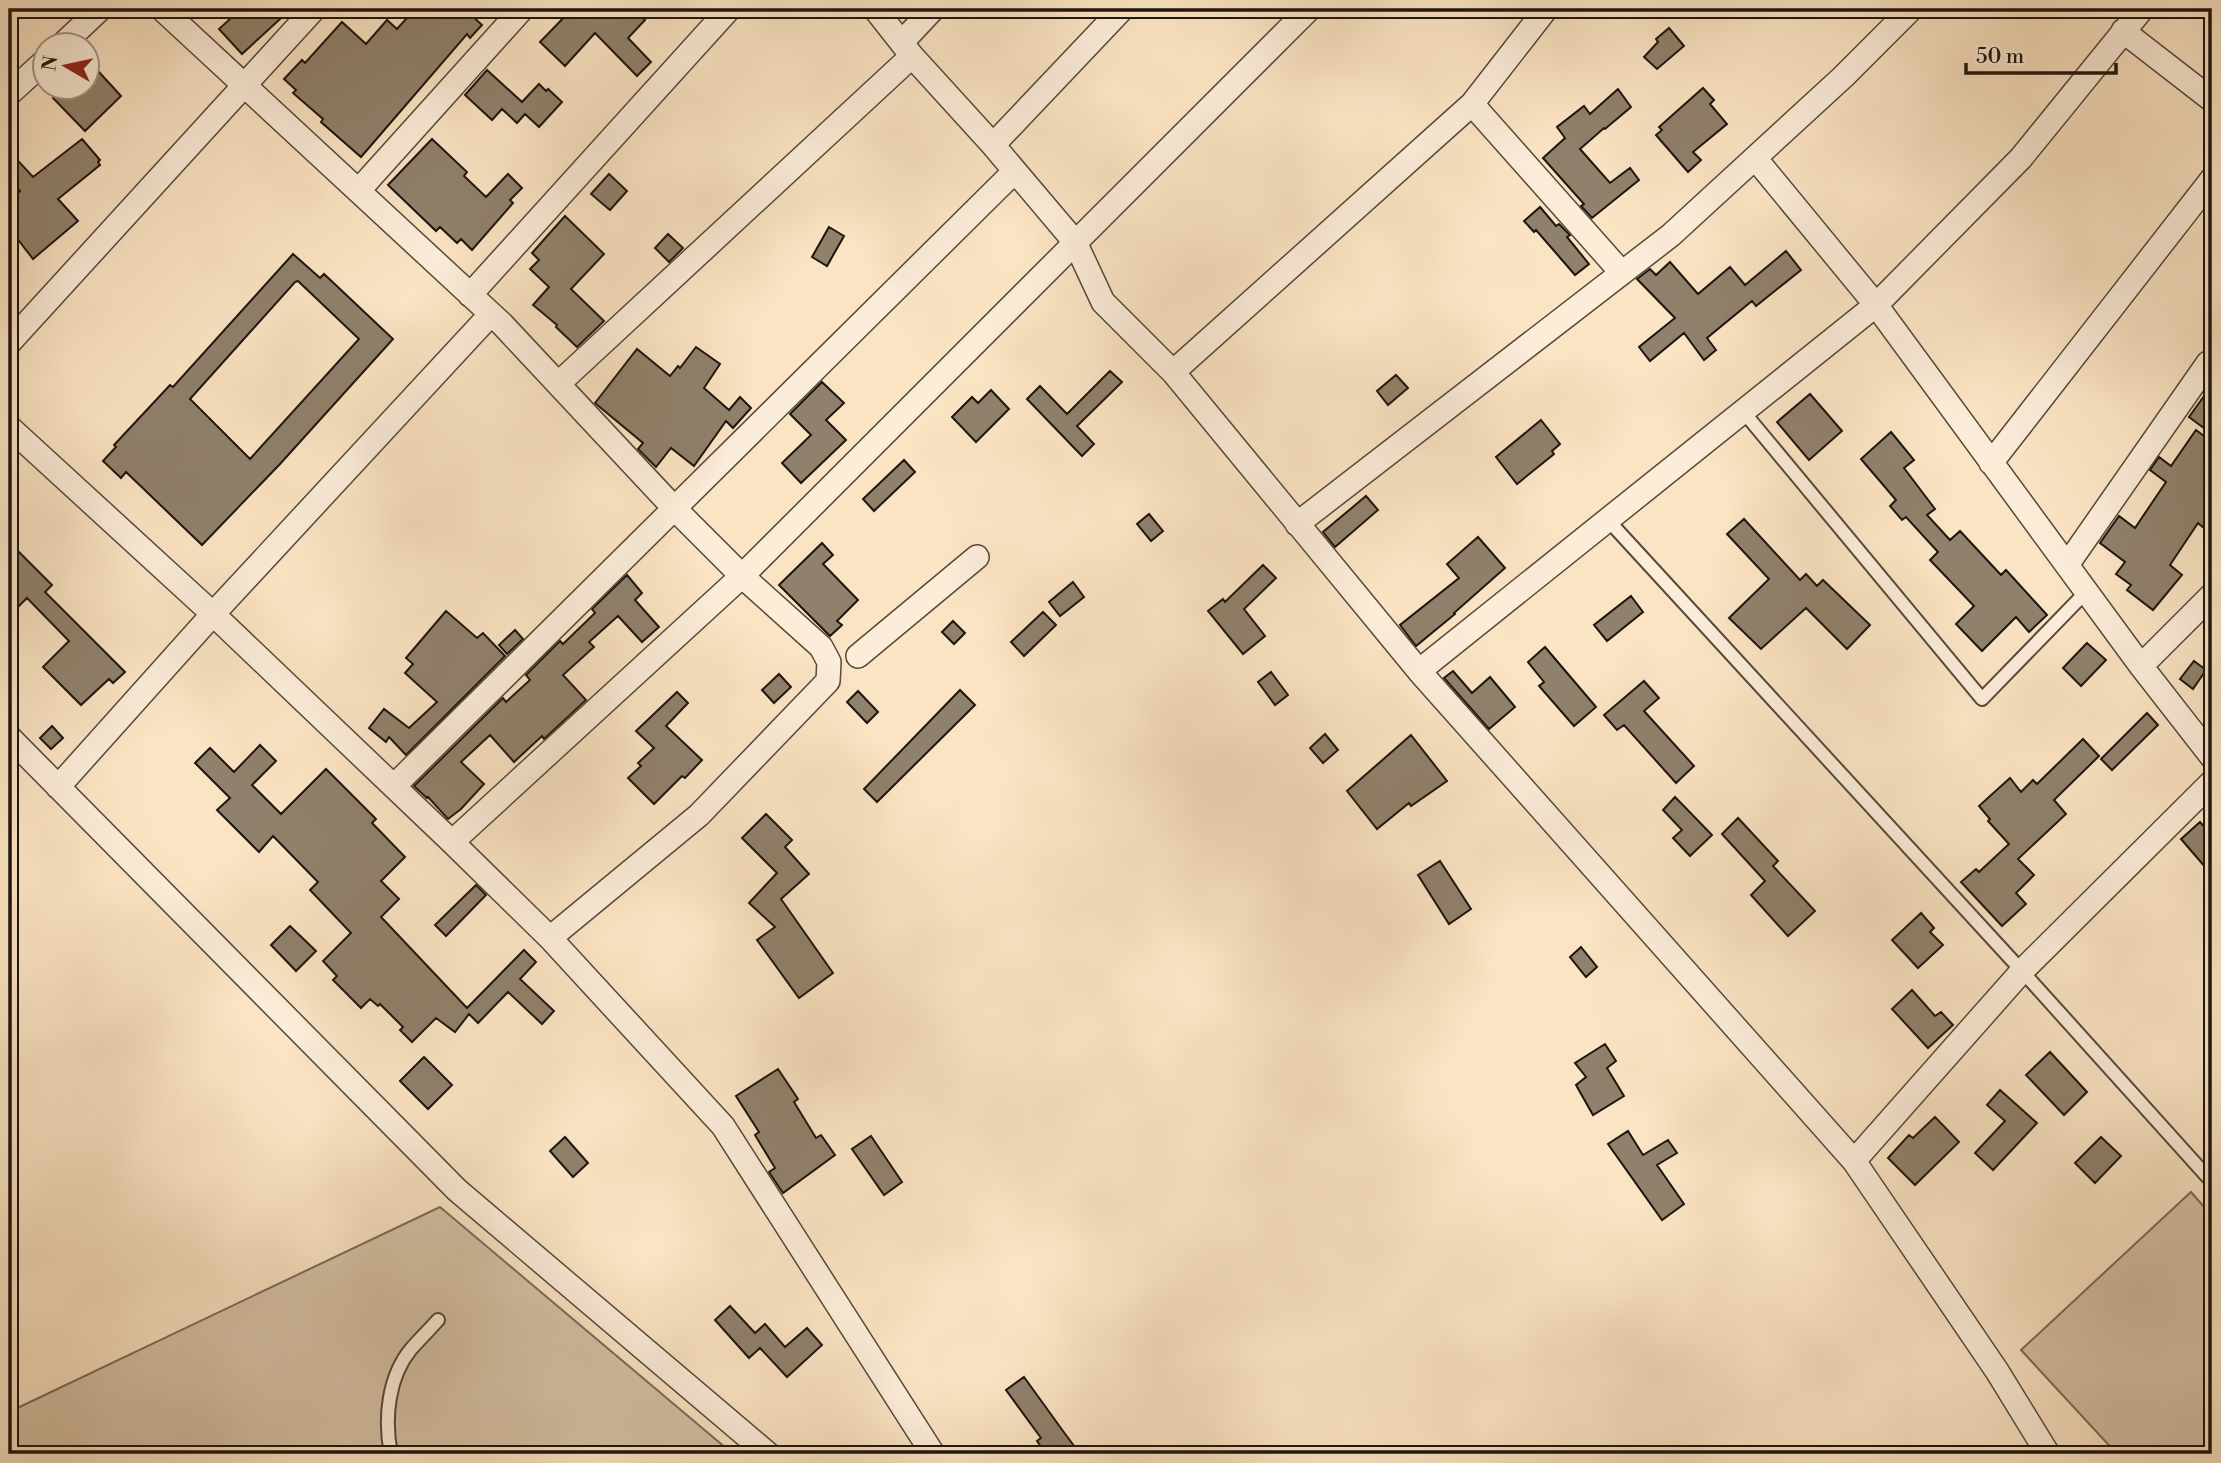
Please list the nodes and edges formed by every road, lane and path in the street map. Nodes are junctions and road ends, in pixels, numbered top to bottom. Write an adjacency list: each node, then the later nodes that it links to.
1 (100, 9): 14 (street)
2 (162, 9): 17 (street)
3 (314, 9): 17 (street)
4 (522, 9): 25 (street)
5 (729, 9): 28 (street)
6 (875, 9): 15 (street)
7 (933, 9): 15 (street)
8 (1122, 9): 21 (street)
9 (1308, 9): 26 (street)
10 (1546, 9): 20 (street)
11 (1911, 9): 22 (street)
12 (2142, 9): 13 (street)
13 (2123, 31): 19 (street); 29 (street)
14 (76, 32)
15 (907, 49): 21 (street); 34 (street)
16 (32, 73): 18 (street)
17 (245, 84): 25 (street); 31 (street)
18 (9, 94)
19 (2212, 100)
20 (1472, 104): 27 (street); 33 (street)
21 (993, 145): 23 (street)
22 (1755, 158): 27 (street); 29 (street)
23 (1014, 172): 26 (street); 38 (street)
24 (2212, 179): 37 (street)
25 (359, 190): 28 (street)
26 (1075, 242): 33 (street); 43 (street)
27 (1622, 273): 40 (street)
28 (470, 295): 30 (street)
29 (1876, 305): 35 (street); 37 (street)
30 (491, 314): 34 (street); 46 (street)
31 (9, 342)
32 (2212, 362): 42 (street)
33 (1173, 372): 40 (street)
34 (558, 384): 38 (street)
35 (1742, 411): 39 (street); 44 (lane)
36 (9, 427): 46 (street)
37 (1991, 463): 42 (street)
38 (674, 508): 43 (street); 53 (street)
39 (1607, 519): 49 (street); 57 (lane)
40 (1297, 524): 49 (street)
41 (977, 557): 47 (street)
42 (2067, 565): 44 (street)
43 (742, 576): 55 (street); 56 (street)
44 (2086, 592): 48 (street)
45 (2212, 595): 48 (street)
46 (213, 614): 53 (street); 54 (street)
47 (858, 656)
48 (2141, 666): 51 (street)
49 (1419, 671): 58 (street)
50 (9, 737): 54 (street)
51 (2212, 757)
52 (2212, 782): 57 (street)
53 (394, 786): 55 (street)
54 (58, 787): 62 (street)
55 (452, 842): 56 (street)
56 (550, 938): 63 (street)
57 (2022, 971): 58 (street); 59 (lane)
58 (1854, 1161): 64 (street)
59 (2212, 1182)
60 (438, 1321): 61 (lane)
61 (391, 1454)
62 (768, 1454)
63 (933, 1454)
64 (2048, 1454)

